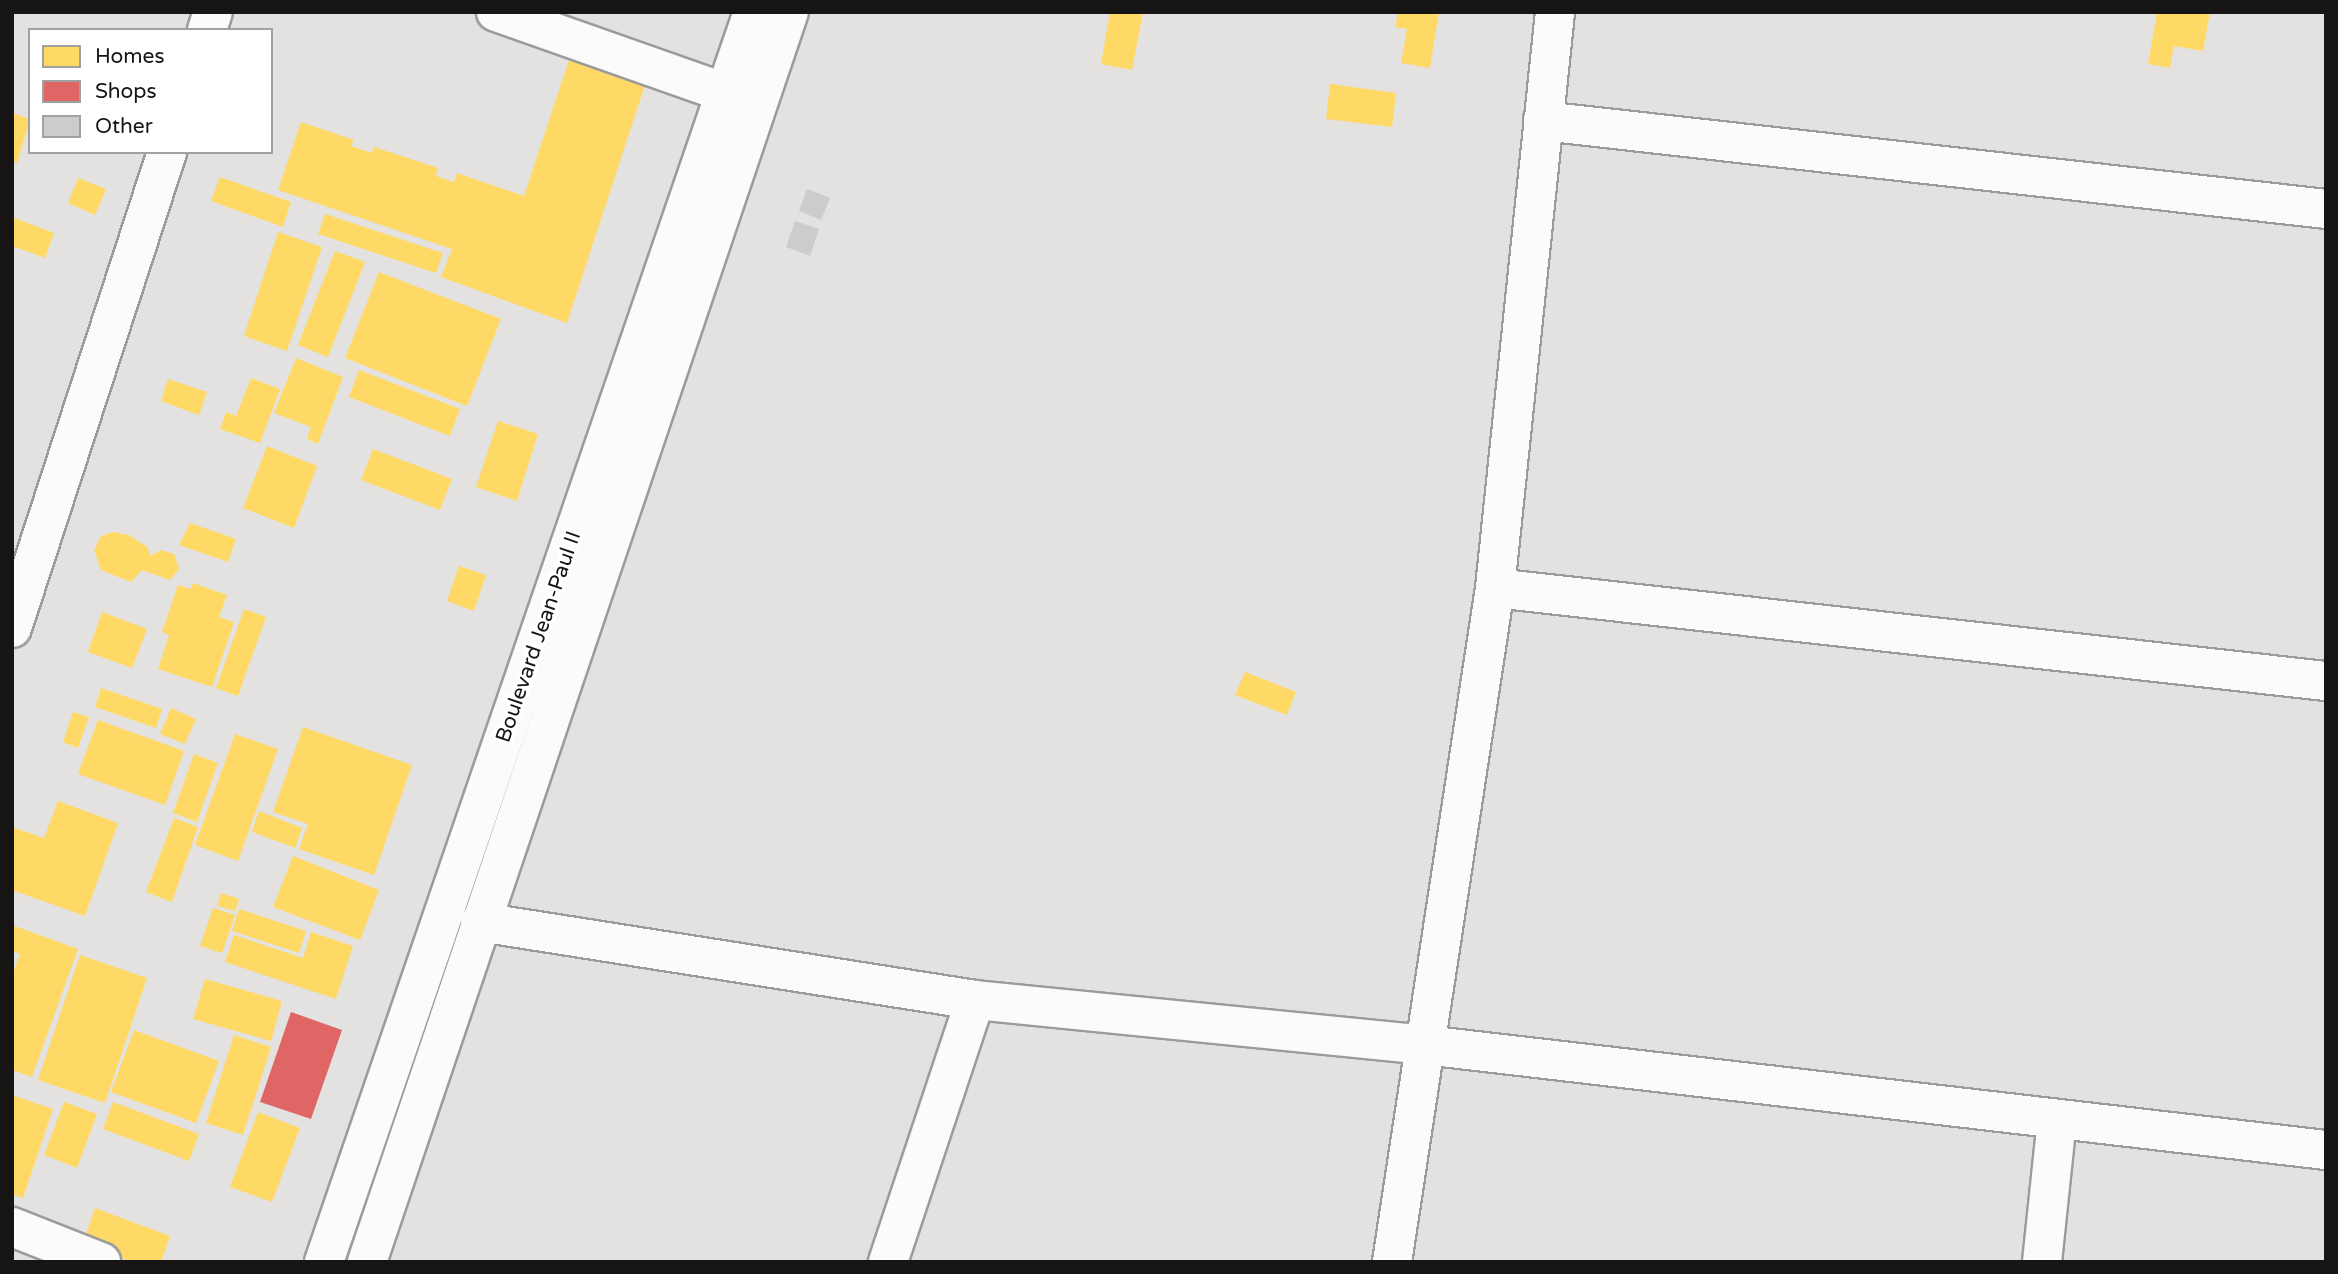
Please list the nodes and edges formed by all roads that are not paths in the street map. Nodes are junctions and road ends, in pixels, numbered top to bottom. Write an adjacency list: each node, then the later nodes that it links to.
1 (496, 12): 5 (street)
2 (753, 12): 5 (street, Boulevard Jean-Paul II)
3 (789, 12): 12 (street, Boulevard Jean-Paul II)
4 (1555, 12): 6 (street)
5 (726, 93): 19 (street, Boulevard Jean-Paul II)
6 (1543, 121): 8 (street); 9 (street)
7 (166, 154): 10 (street)
8 (2326, 209)
9 (1495, 588): 11 (street); 14 (street)
10 (12, 628)
11 (2326, 681)
12 (480, 922): 13 (street); 20 (street, Boulevard Jean-Paul II)
13 (975, 1000): 14 (street); 21 (street)
14 (1425, 1045): 15 (street); 22 (street)
15 (2057, 1119): 16 (street); 23 (street)
16 (2326, 1150)
17 (12, 1227): 18 (street)
18 (101, 1262)
19 (324, 1262)
20 (368, 1262)
21 (888, 1262)
22 (1392, 1262)
23 (2042, 1262)

